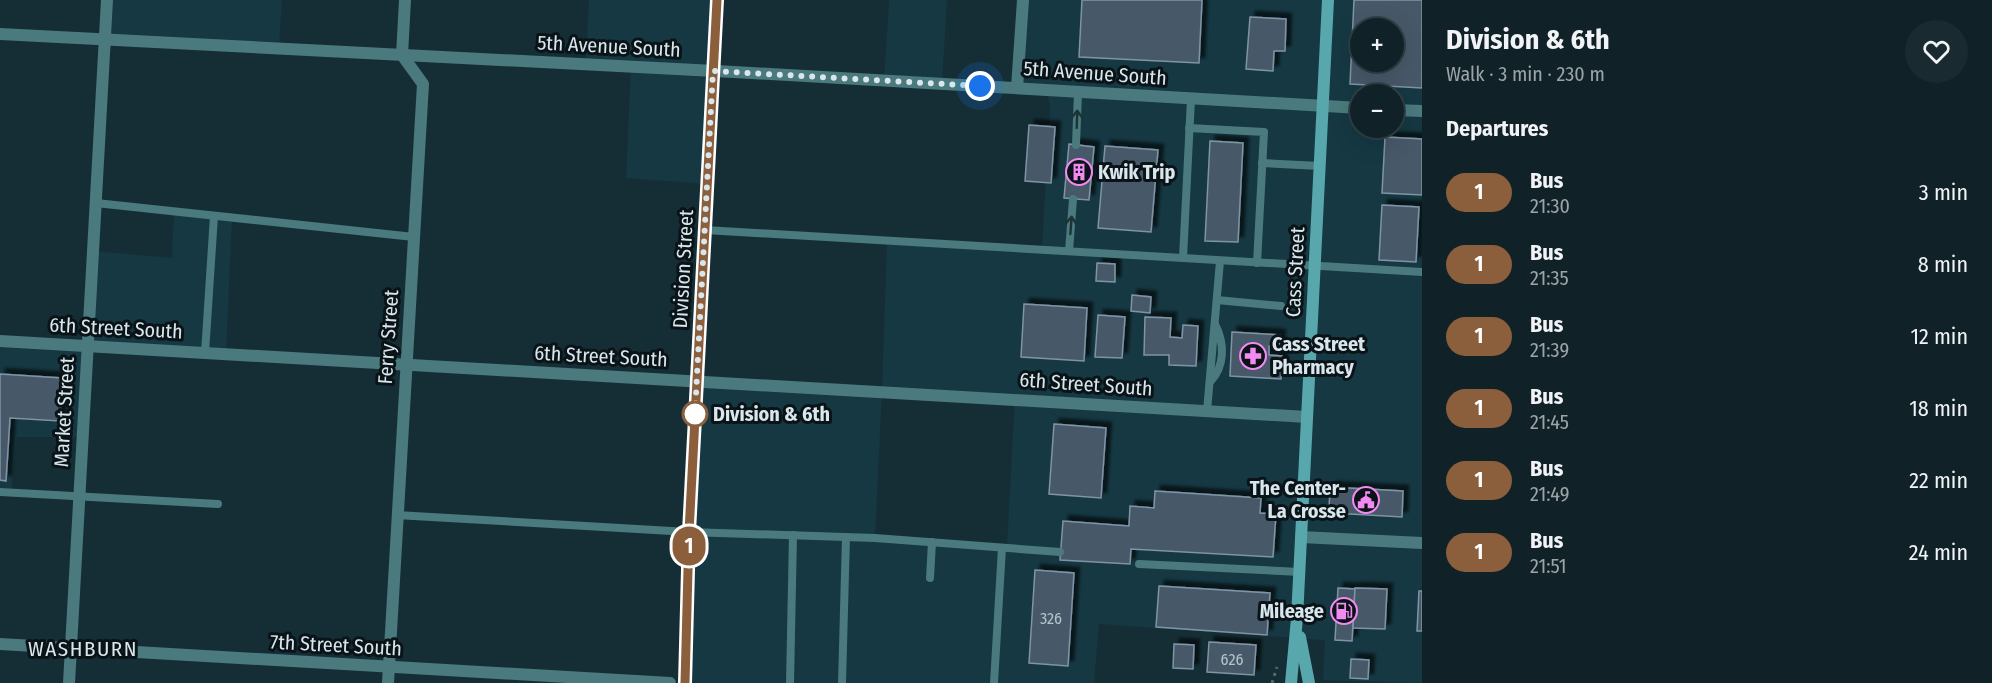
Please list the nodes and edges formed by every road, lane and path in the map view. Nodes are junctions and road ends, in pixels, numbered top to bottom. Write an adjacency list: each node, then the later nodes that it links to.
1 (107, 0): 7 (street, Market Street)
2 (405, 0): 8 (street)
3 (717, 0): 9 (street, Division Street)
4 (1023, 0): 10 (street)
5 (1328, 0): 13 (main road, Cass Street)
6 (0, 34): 7 (street, 5th Avenue South)
7 (105, 39): 8 (street, 5th Avenue South); 22 (street, Market Street)
8 (402, 55): 9 (street, 5th Avenue South); 25 (street, Ferry Street)
9 (713, 71): 10 (street, 5th Avenue South); 24 (street, Division Street)
10 (1017, 88): 11 (street, 5th Avenue South)
11 (1078, 92): 12 (street, 5th Avenue South); 18 (lane, one-way to 11)
12 (1191, 99): 13 (street, 5th Avenue South); 17 (lane)
13 (1323, 107): 14 (street, 5th Avenue South); 20 (main road, Cass Street)
14 (1350, 108)
15 (1404, 110): 16 (street)
16 (1422, 111)
17 (1190, 128): 19 (lane); 27 (lane)
18 (1076, 145)
19 (1262, 163): 20 (lane); 29 (lane)
20 (1320, 166): 30 (main road, Cass Street)
21 (1073, 199): 26 (lane, one-way to 21)
22 (96, 203): 23 (lane); 35 (street, Market Street)
23 (214, 216): 25 (lane); 36 (lane)
24 (705, 230): 26 (lane); 38 (street, Division Street)
25 (414, 237): 37 (street, Ferry Street)
26 (1069, 251): 27 (lane)
27 (1183, 258): 28 (lane)
28 (1220, 261): 29 (lane); 32 (lane)
29 (1257, 263): 30 (lane)
30 (1315, 267): 31 (lane); 40 (main road, Cass Street)
31 (1422, 272)
32 (1217, 300): 33 (lane); 39 (lane)
33 (1281, 306)
34 (0, 341): 35 (street, 6th Street South)
35 (88, 346): 36 (street, 6th Street South); 42 (street, Market Street)
36 (206, 353): 37 (street, 6th Street South)
37 (405, 365): 38 (street, 6th Street South); 44 (street, Ferry Street)
38 (697, 381): 39 (street, 6th Street South); 45 (street, Division Street)
39 (1208, 411): 40 (street, 6th Street South)
40 (1307, 417): 48 (main road, Cass Street)
41 (0, 492): 42 (lane)
42 (80, 496): 43 (lane); 58 (street, Market Street)
43 (218, 504)
44 (396, 515): 45 (lane); 59 (street, Ferry Street)
45 (689, 532): 46 (lane); 64 (street, Division Street)
46 (794, 535): 47 (lane); 65 (lane)
47 (846, 537): 49 (lane); 66 (lane)
48 (1301, 537): 50 (street); 54 (main road, Cass Street)
49 (932, 542): 51 (lane); 55 (lane)
50 (1422, 543)
51 (1002, 548): 52 (lane); 67 (lane)
52 (1060, 552)
53 (1139, 564): 54 (lane)
54 (1300, 572): 56 (main road, Cass Street)
55 (930, 578)
56 (1297, 618): 68 (main road, Cass Street); 69 (main road, Cass Street)
57 (0, 644): 58 (street, 7th Street South)
58 (70, 648): 59 (street, 7th Street South); 61 (street, Market Street)
59 (389, 667): 60 (street, 7th Street South); 62 (street, Ferry Street)
60 (539, 679): 63 (street, 7th Street South)
61 (69, 683)
62 (388, 683)
63 (670, 683)
64 (685, 683)
65 (790, 683)
66 (842, 683)
67 (993, 683)
68 (1291, 683)
69 (1309, 683)

